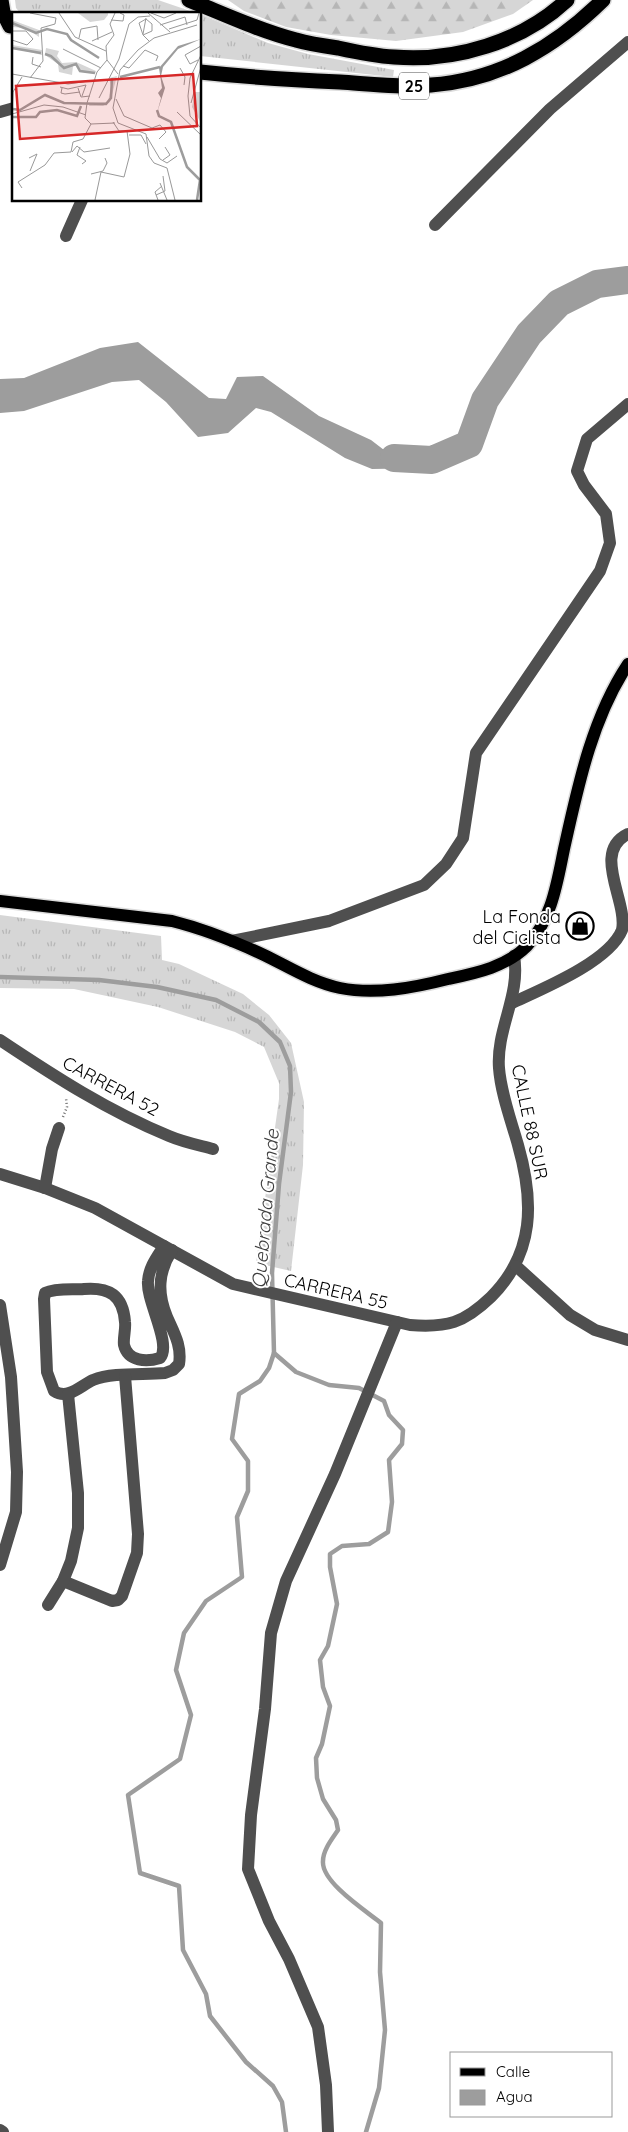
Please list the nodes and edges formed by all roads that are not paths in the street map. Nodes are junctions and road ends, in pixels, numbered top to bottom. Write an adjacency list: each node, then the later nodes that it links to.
1 (1, 0): 5 (highway)
2 (189, 0): 3 (highway, 25)
3 (567, 0)
4 (603, 0): 7 (highway, 25)
5 (8, 25)
6 (628, 42): 9 (street)
7 (201, 72)
8 (82, 201): 10 (street)
9 (435, 225)
10 (66, 236)
11 (628, 404): 15 (street)
12 (628, 664): 16 (main road)
13 (628, 834): 17 (street)
14 (0, 901): 15 (main road)
15 (232, 941): 16 (main road)
16 (514, 956): 17 (street, CALLE 88 SUR)
17 (512, 1003): 24 (street, CALLE 88 SUR)
18 (0, 1040): 20 (street, CARRERA 52)
19 (59, 1128): 22 (street)
20 (213, 1149)
21 (0, 1174): 22 (street, CARRERA 55)
22 (45, 1188): 23 (street, CARRERA 55)
23 (168, 1248): 26 (street, CARRERA 55); 28 (street); 30 (street)
24 (516, 1266): 26 (street, CARRERA 55); 27 (street)
25 (0, 1305): 29 (street)
26 (397, 1322): 34 (street)
27 (628, 1340)
28 (125, 1376): 30 (street); 32 (street)
29 (5, 1379): 31 (street)
30 (68, 1394): 32 (street)
31 (0, 1565)
32 (62, 1581): 33 (street)
33 (48, 1605)
34 (328, 2132)

